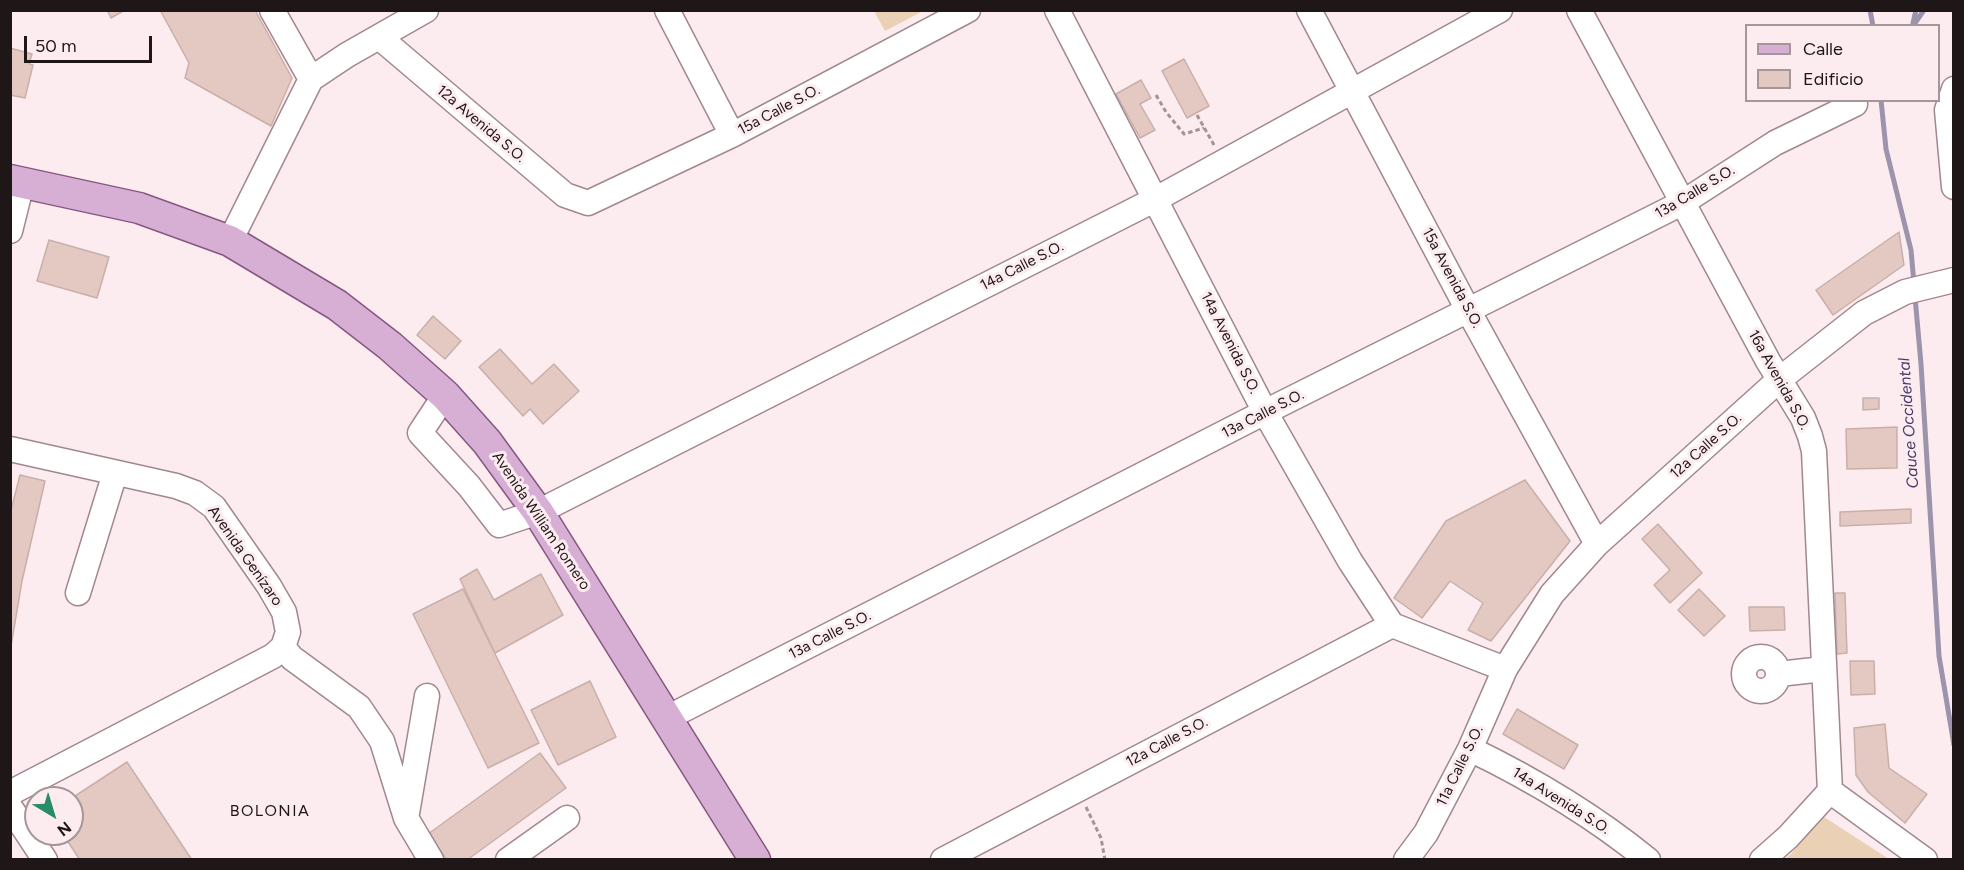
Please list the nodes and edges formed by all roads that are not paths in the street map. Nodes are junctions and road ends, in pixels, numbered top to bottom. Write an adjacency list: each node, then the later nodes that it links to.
1 (272, 10): 10 (street)
2 (426, 10): 9 (street)
3 (667, 10): 14 (street)
4 (968, 10): 14 (street, 15a Calle S.O.)
5 (1057, 10): 18 (street, 14a Avenida S.O.)
6 (1309, 10): 12 (street, 15a Avenida S.O.)
7 (1500, 10): 12 (street, 14a Calle S.O.)
8 (1579, 10): 20 (street, 16a Avenida S.O.)
9 (379, 37): 10 (street); 19 (street, 12a Avenida S.O.)
10 (311, 79): 22 (street)
11 (1953, 89): 15 (street)
12 (1353, 93): 18 (street, 14a Calle S.O.); 24 (street, 15a Avenida S.O.)
13 (1855, 104): 20 (street, 13a Calle S.O.)
14 (732, 135): 19 (street, 15a Calle S.O.)
15 (1951, 142): 17 (street)
16 (16, 181): 21 (street); 22 (main road, Avenida William Romero)
17 (1953, 187)
18 (1156, 199): 27 (street, 14a Avenida S.O.); 30 (street, 14a Calle S.O.)
19 (588, 203)
20 (1682, 203): 24 (street, 13a Calle S.O.); 25 (street, 16a Avenida S.O.)
21 (10, 231)
22 (230, 241): 26 (main road, Avenida William Romero)
23 (1945, 282): 25 (street, 12a Calle S.O.)
24 (1468, 310): 27 (street, 13a Calle S.O.); 31 (street, 15a Avenida S.O.)
25 (1780, 379): 31 (street, 12a Calle S.O.); 36 (street, 16a Avenida S.O.)
26 (445, 395): 30 (main road, Avenida William Romero); 30 (street, 14a Calle S.O.)
27 (1265, 412): 33 (street, 14a Avenida S.O.); 39 (street, 13a Calle S.O.)
28 (10, 448): 29 (street, Avenida Genízaro)
29 (115, 472): 32 (street); 34 (street, Avenida Genízaro)
30 (538, 512): 39 (main road, Avenida William Romero)
31 (1597, 544): 35 (street, 12a Calle S.O.)
32 (78, 593)
33 (1392, 625): 35 (street); 51 (street, 12a Calle S.O.)
34 (283, 647): 42 (street); 44 (street)
35 (1505, 669): 40 (street, 11a Calle S.O.)
36 (1823, 669): 37 (street); 41 (street, 16a Avenida S.O.)
37 (1779, 674)
38 (427, 696): 44 (street)
39 (667, 718): 50 (main road, Avenida William Romero)
40 (1470, 749): 46 (street, 14a Avenida S.O.); 52 (street, 11a Calle S.O.)
41 (1830, 791): 54 (street); 55 (street)
42 (10, 793)
43 (10, 807): 47 (street)
44 (406, 818): 48 (street)
45 (567, 818): 49 (street)
46 (1625, 852): 53 (street, 14a Avenida S.O.)
47 (45, 860)
48 (431, 860)
49 (508, 860)
50 (755, 860)
51 (943, 860)
52 (1406, 860)
53 (1648, 860)
54 (1762, 860)
55 (1924, 860)

